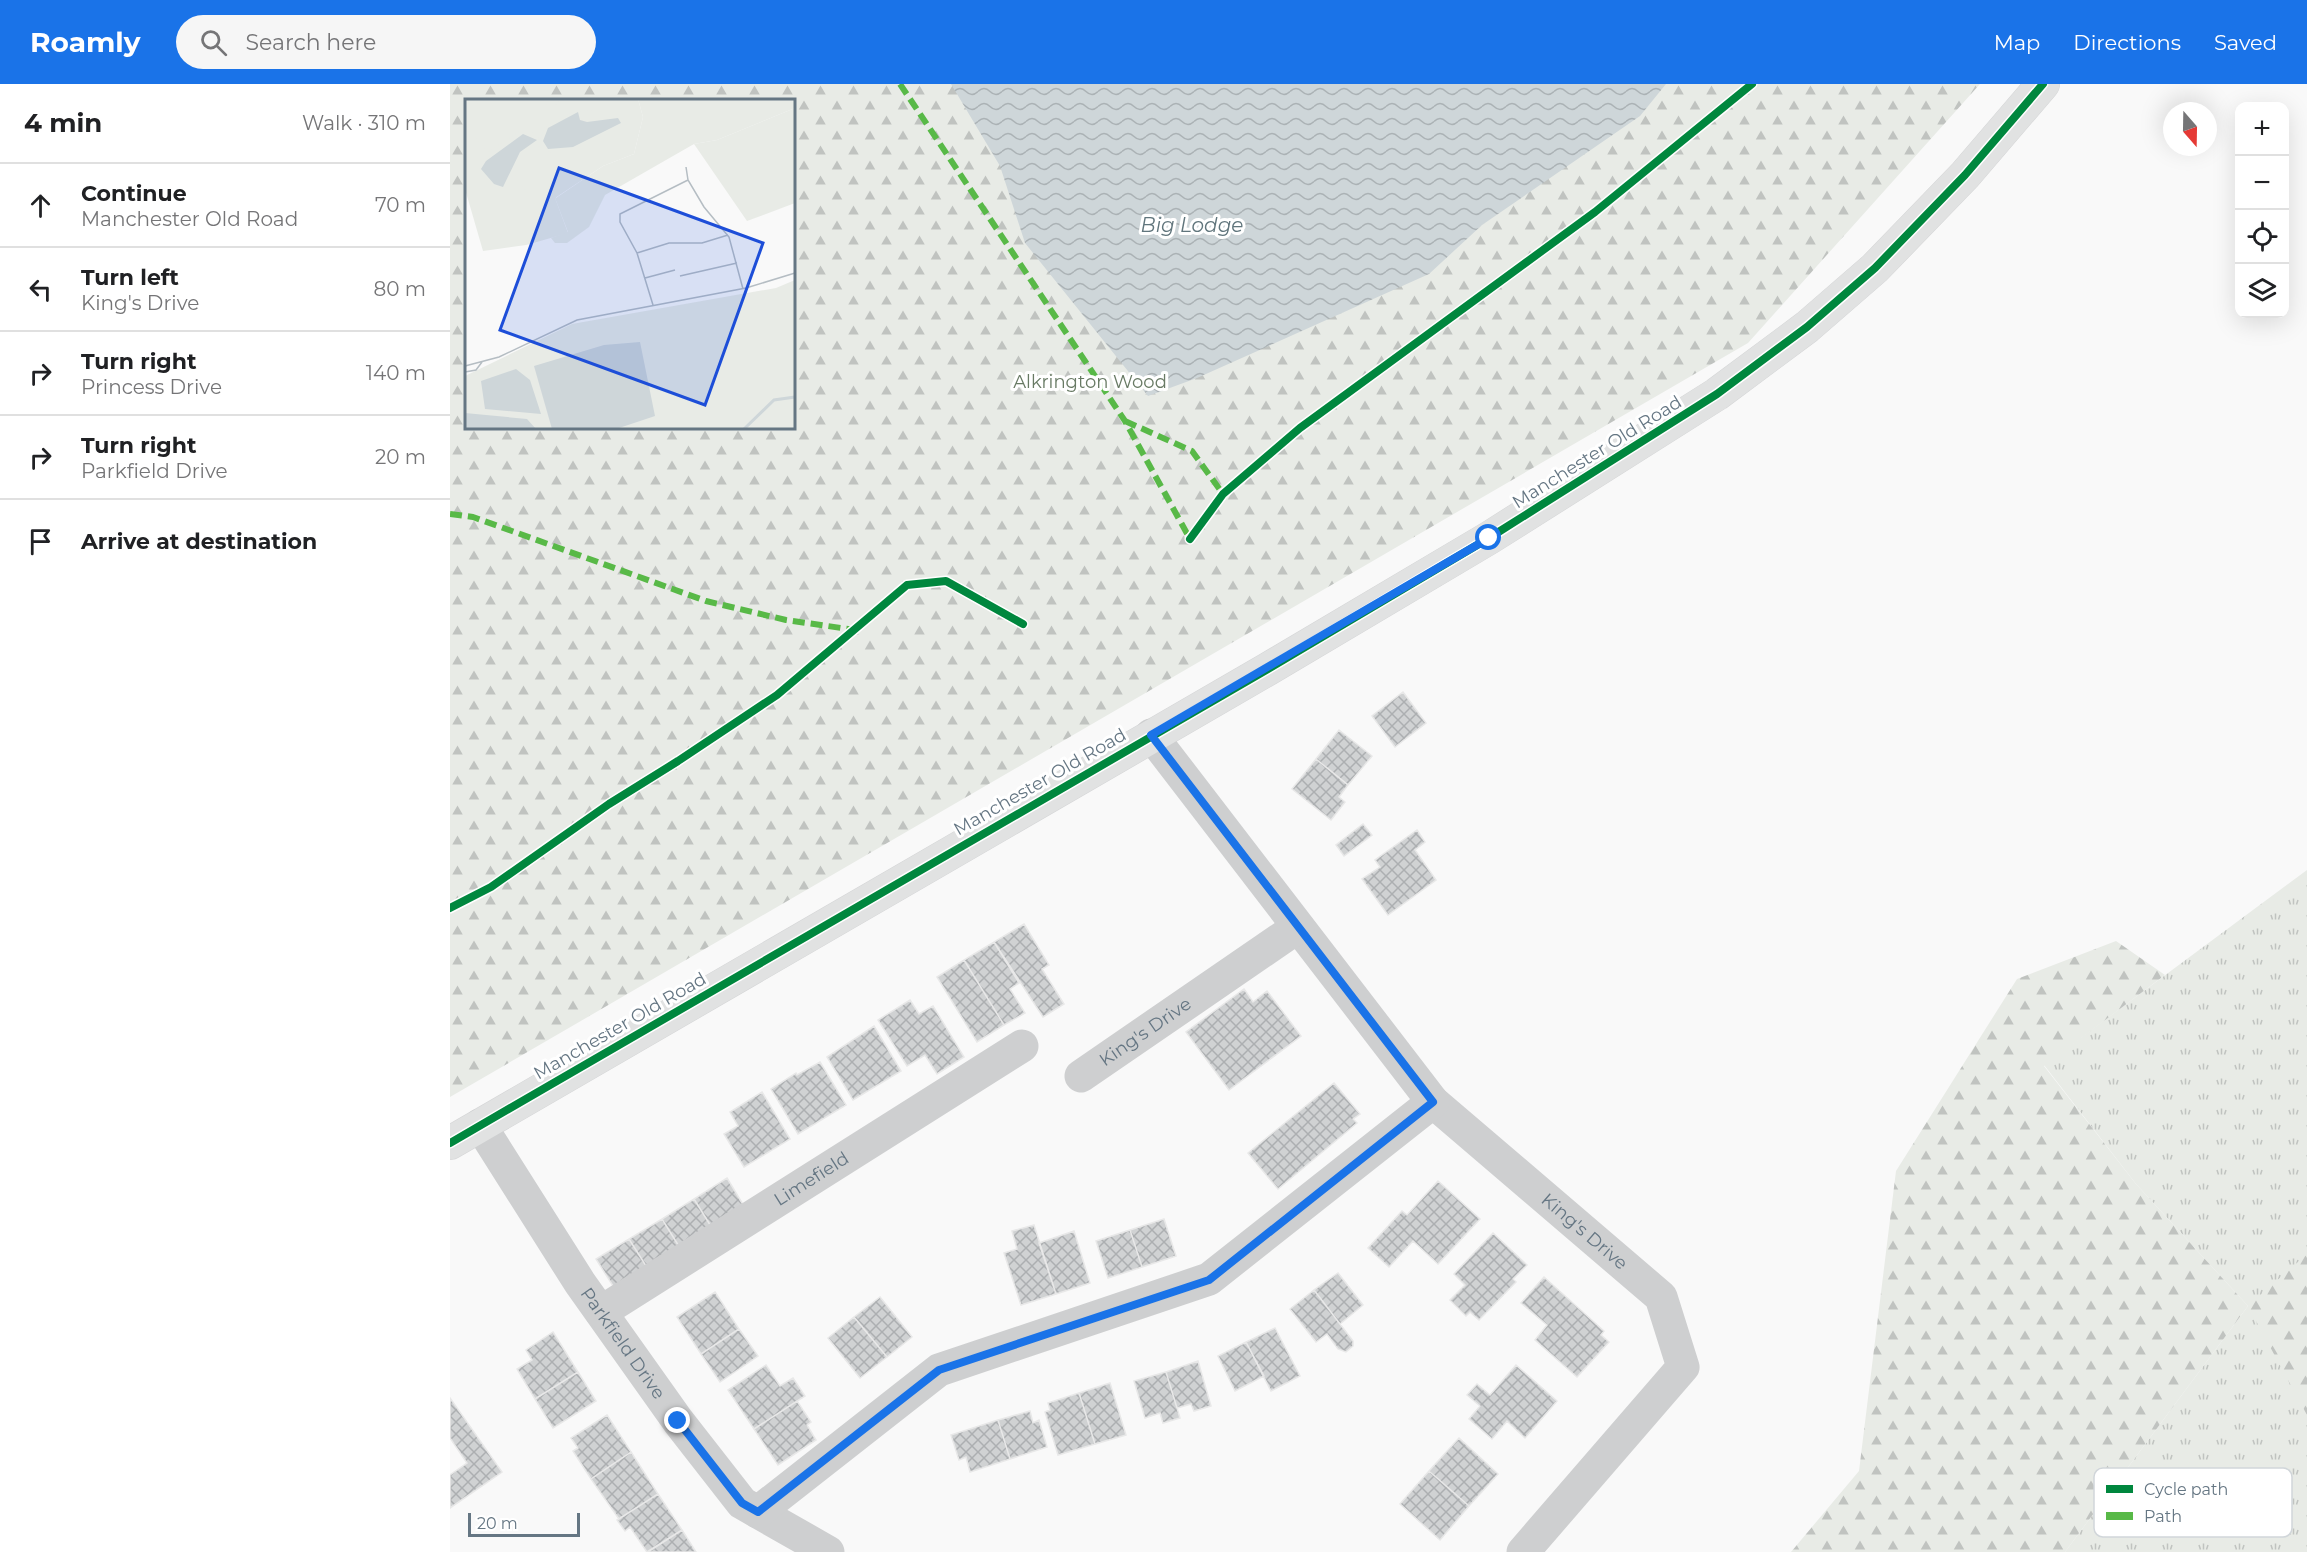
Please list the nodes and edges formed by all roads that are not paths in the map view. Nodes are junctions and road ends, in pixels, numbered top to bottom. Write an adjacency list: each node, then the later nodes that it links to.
1 (2043, 84): 2 (main road, Manchester Old Road)
2 (1151, 735): 3 (street, King's Drive); 7 (main road, Manchester Old Road)
3 (1298, 927): 5 (street, King's Drive); 6 (street, King's Drive)
4 (1022, 1046): 9 (street, Limefield)
5 (1081, 1076)
6 (1433, 1102): 10 (street); 12 (street, King's Drive)
7 (480, 1125): 8 (main road, Manchester Old Road); 9 (street, Parkfield Drive)
8 (450, 1143)
9 (601, 1312): 10 (street, Parkfield Drive)
10 (758, 1512): 11 (street, Parkfield Drive)
11 (828, 1552)
12 (1522, 1552)

